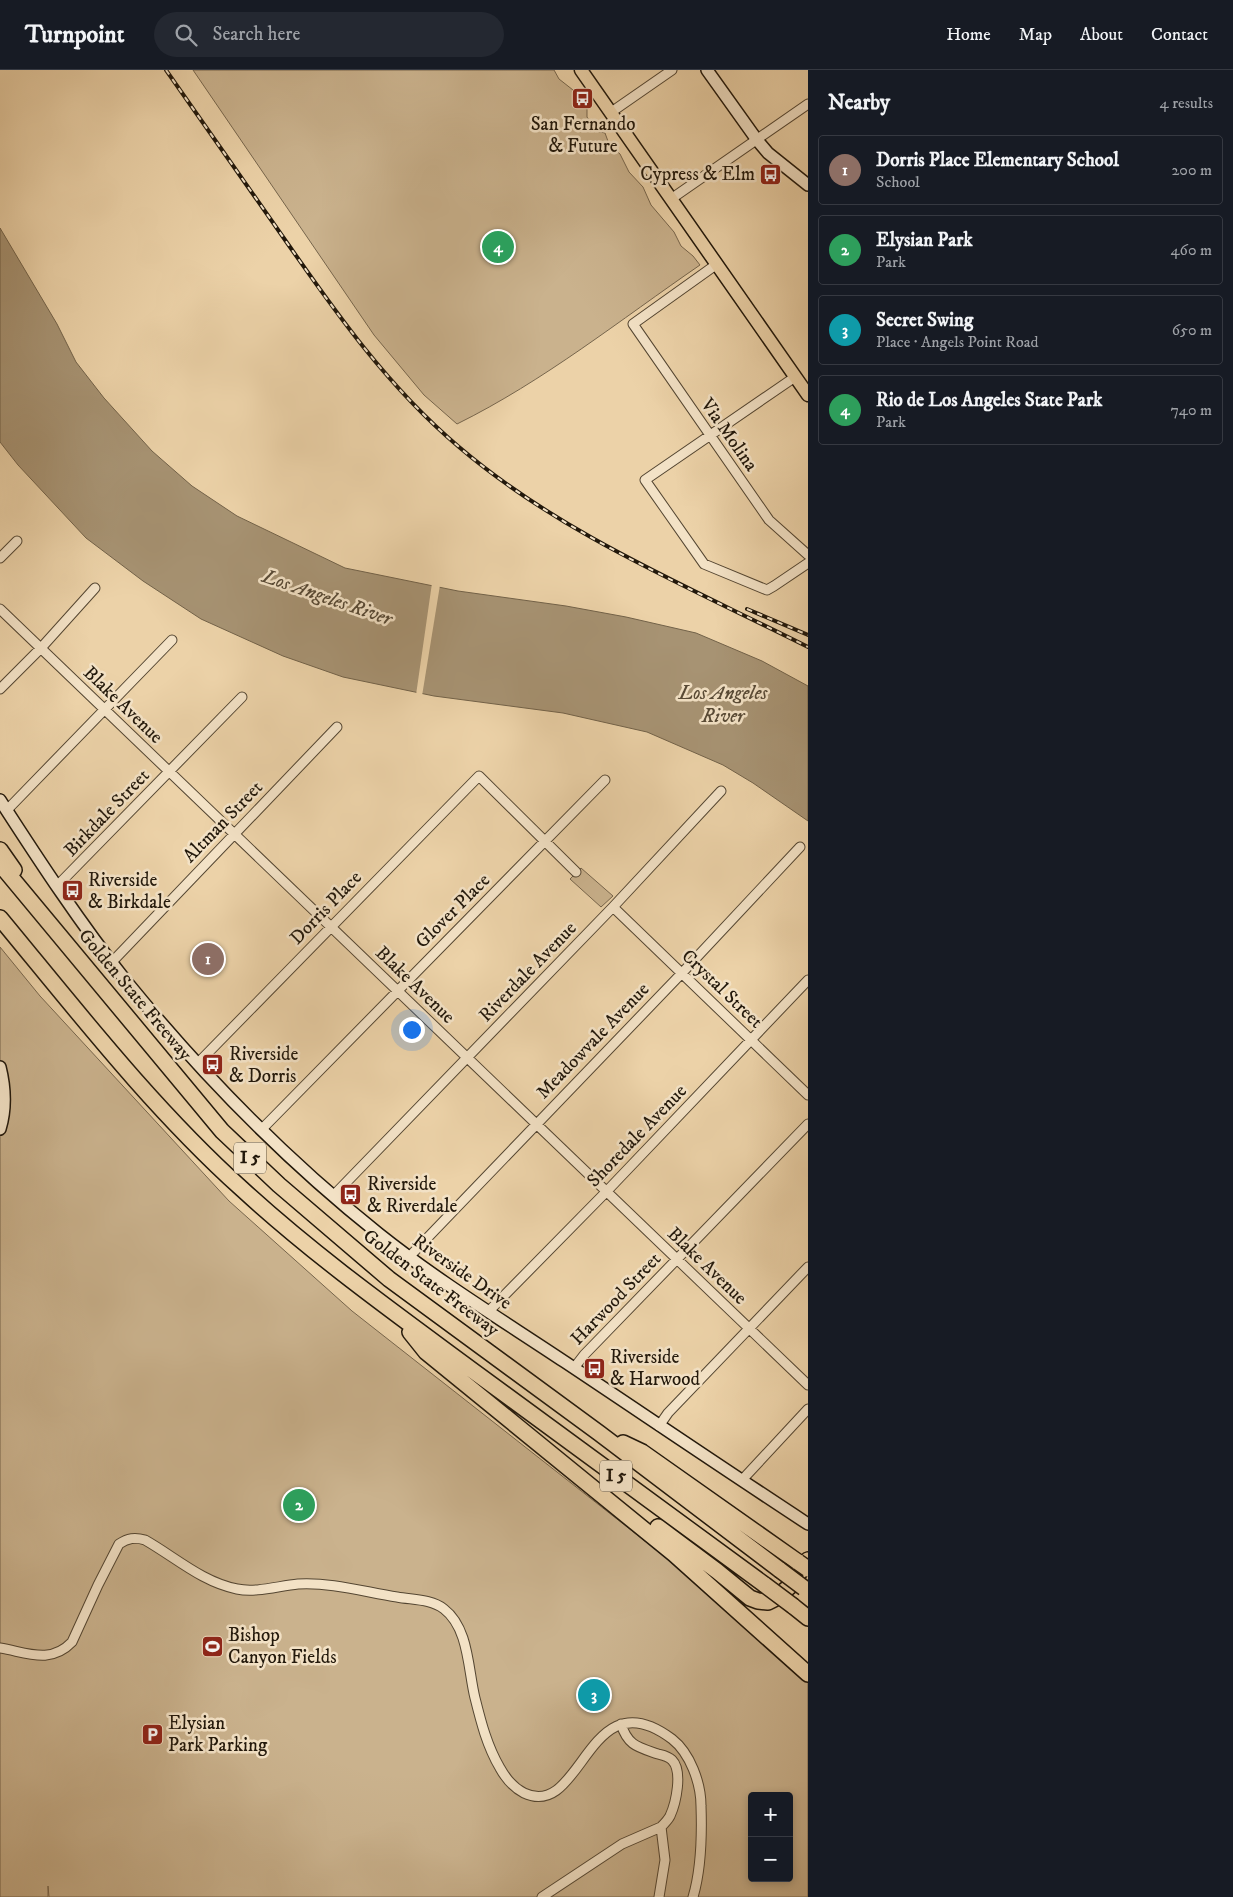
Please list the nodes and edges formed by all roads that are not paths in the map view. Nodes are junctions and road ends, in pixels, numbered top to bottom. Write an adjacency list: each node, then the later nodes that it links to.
1 (581, 70): 5 (main road)
2 (672, 70): 5 (street)
3 (707, 70): 6 (main road)
4 (808, 104): 6 (street)
5 (610, 112): 8 (main road)
6 (757, 140): 7 (main road); 8 (street)
7 (808, 185)
8 (671, 199): 9 (main road)
9 (717, 264): 10 (main road); 12 (street, Via Molina)
10 (795, 377): 11 (main road); 12 (street)
11 (808, 395)
12 (710, 436): 14 (street, Via Molina); 16 (street)
13 (17, 541): 15 (street)
14 (808, 555)
15 (0, 558)
16 (808, 563)
17 (95, 588): 20 (street)
18 (0, 609): 20 (street, Blake Avenue)
19 (172, 640): 23 (street)
20 (41, 648): 21 (street); 23 (street, Blake Avenue)
21 (0, 689)
22 (242, 697): 25 (street, Birkdale Street)
23 (105, 710): 25 (street, Blake Avenue); 29 (street)
24 (337, 727): 30 (street, Altman Street)
25 (170, 773): 30 (street, Blake Avenue); 36 (street, Birkdale Street)
26 (605, 780): 31 (street, Glover Place)
27 (721, 792): 37 (street, Riverdale Avenue)
28 (0, 800): 29 (main road, Riverside Drive)
29 (7, 810): 36 (main road, Riverside Drive)
30 (234, 835): 39 (street, Blake Avenue); 41 (street, Altman Street)
31 (545, 841): 35 (street); 39 (street, Dorris Place); 44 (street, Glover Place)
32 (800, 847): 42 (street, Meadowvale Avenue)
33 (0, 850): 40 (highway)
34 (0, 864): 40 (highway, Golden State Freeway / I 5)
35 (576, 872)
36 (57, 886): 41 (main road, Riverside Drive)
37 (613, 907): 42 (street, Crystal Street); 46 (street, Riverdale Avenue)
38 (0, 918): 60 (highway, I 5)
39 (331, 926): 44 (street, Blake Avenue); 47 (street, Dorris Place)
40 (52, 928): 66 (highway, Golden State Freeway / I 5)
41 (112, 962): 47 (main road, Riverside Drive)
42 (682, 973): 45 (street, Crystal Street); 50 (street, Meadowvale Avenue)
43 (808, 980): 45 (street, Shoredale Avenue)
44 (398, 991): 46 (street, Blake Avenue); 52 (street, Glover Place)
45 (751, 1040): 49 (street, Crystal Street); 54 (street, Shoredale Avenue)
46 (467, 1058): 50 (street, Blake Avenue); 55 (street, Riverdale Avenue)
47 (197, 1064): 52 (main road, Riverside Drive)
48 (0, 1067): 53 (main road)
49 (808, 1095)
50 (535, 1124): 54 (street, Blake Avenue); 56 (street, Meadowvale Avenue)
51 (808, 1124): 57 (street, Harwood Street)
52 (262, 1128): 55 (main road, Riverside Drive)
53 (0, 1129)
54 (606, 1192): 57 (street, Blake Avenue); 59 (street, Shoredale Avenue)
55 (334, 1195): 56 (main road, Riverside Drive)
56 (409, 1257): 59 (main road, Riverside Drive)
57 (677, 1260): 61 (street, Blake Avenue); 62 (street, Harwood Street)
58 (808, 1267): 61 (street)
59 (488, 1312): 62 (main road, Riverside Drive)
60 (397, 1316): 67 (highway); 72 (highway, I 5, bridge)
61 (749, 1329): 63 (street, Blake Avenue); 65 (street)
62 (574, 1368): 65 (main road, Riverside Drive)
63 (808, 1386)
64 (808, 1410): 68 (street)
65 (659, 1426): 68 (main road, Riverside Drive)
66 (599, 1433): 70 (highway); 71 (highway, Golden State Freeway / I 5, bridge)
67 (564, 1463): 70 (highway); 74 (highway)
68 (742, 1480): 69 (main road, Riverside Drive)
69 (808, 1524)
70 (805, 1564)
71 (806, 1589)
72 (808, 1618)
73 (0, 1648): 75 (street)
74 (808, 1674)
75 (621, 1724): 76 (street); 79 (street)
76 (661, 1828): 77 (street); 78 (street)
77 (542, 1897)
78 (659, 1897)
79 (693, 1897)

